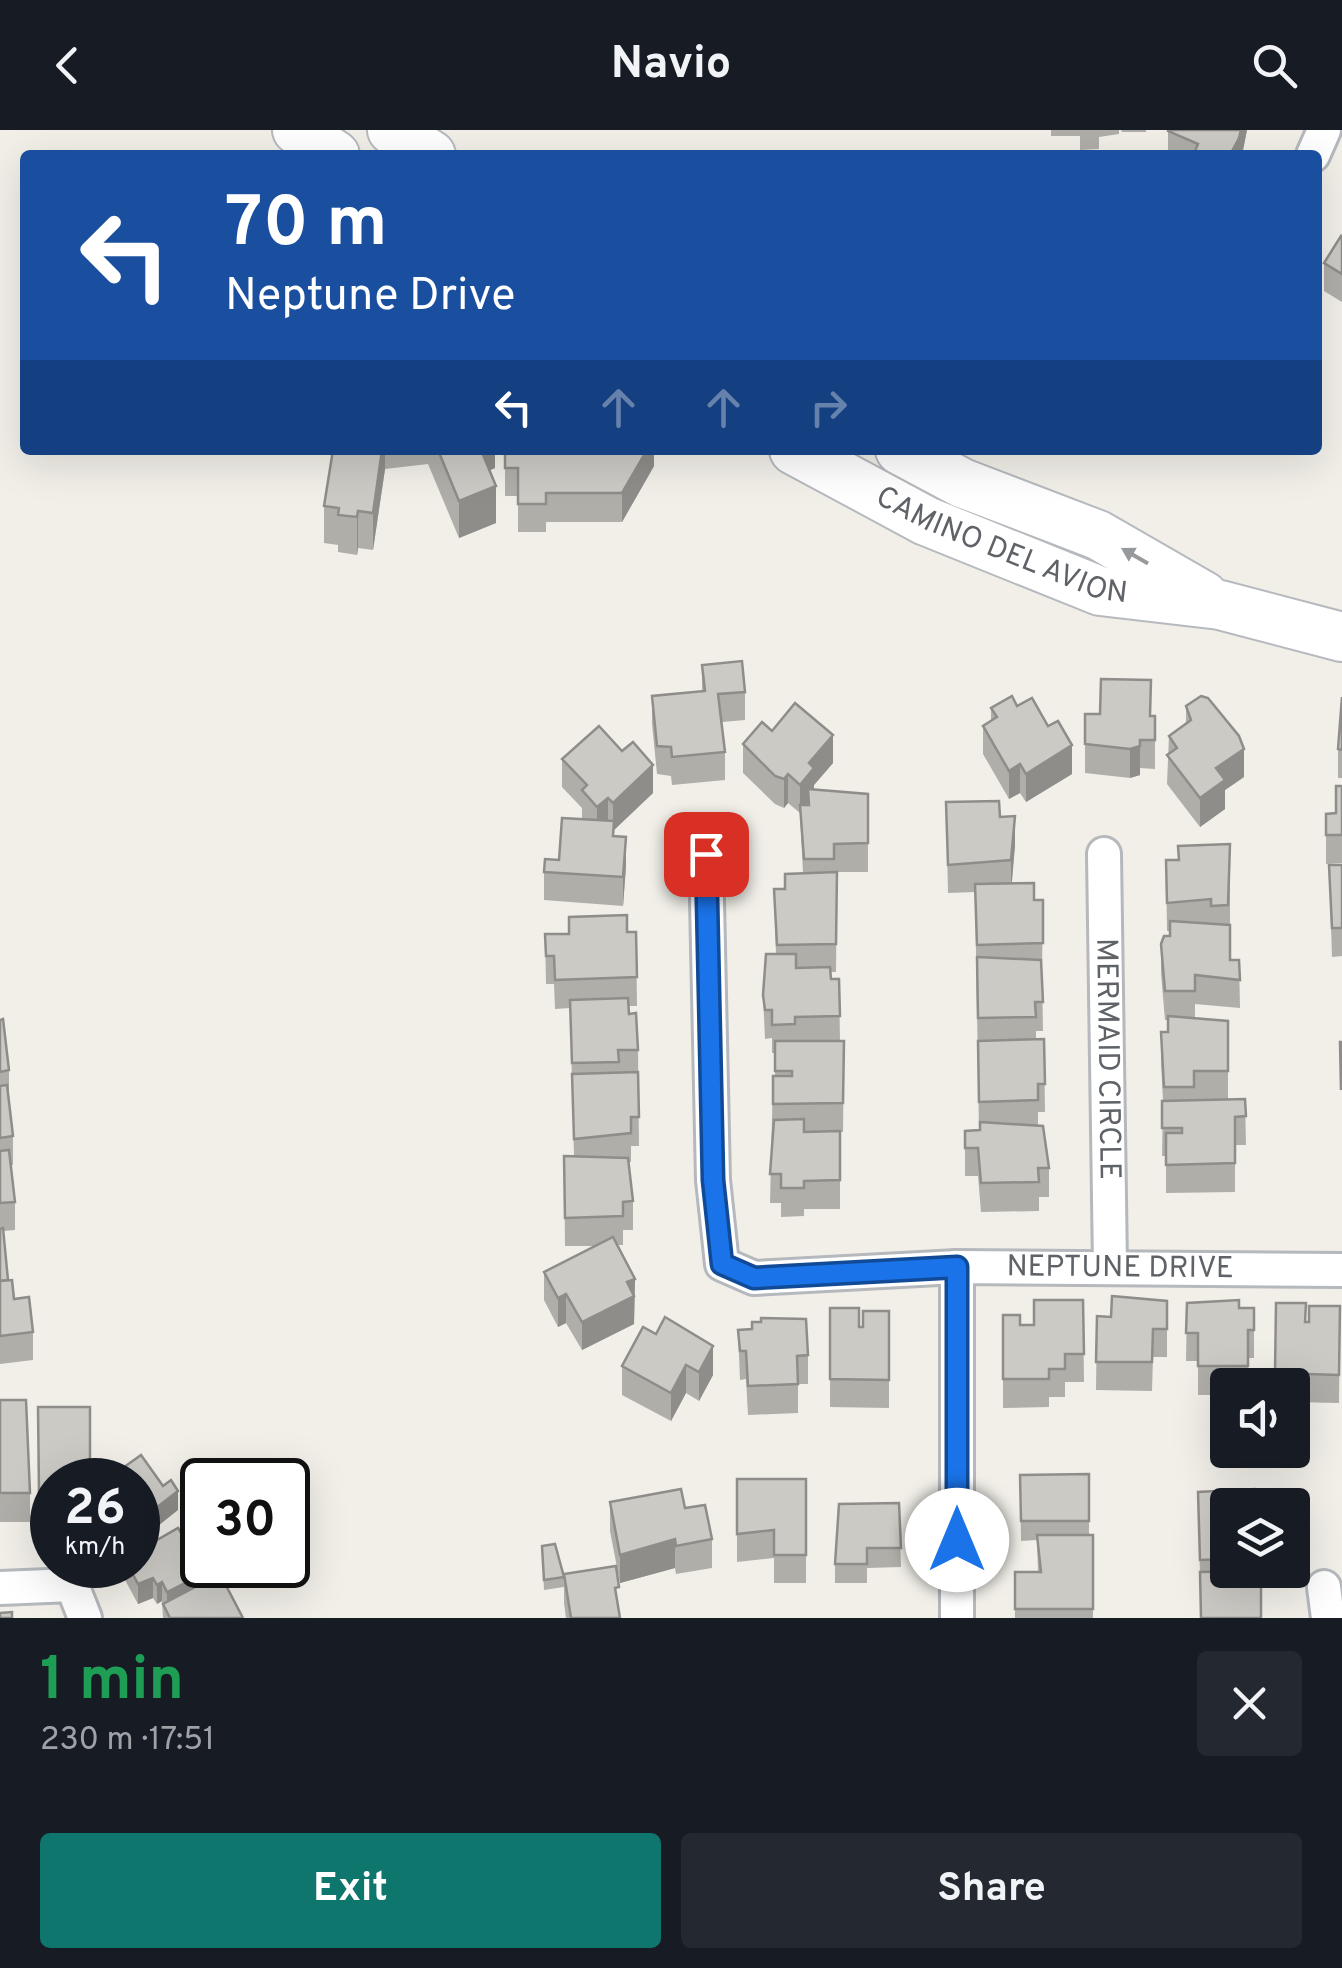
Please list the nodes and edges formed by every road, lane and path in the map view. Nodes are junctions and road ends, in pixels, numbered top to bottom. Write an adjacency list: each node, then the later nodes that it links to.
1 (297, 130): 3 (main road)
2 (392, 130): 4 (main road)
3 (327, 150)
4 (422, 150)
5 (803, 455): 7 (main road, CAMINO DEL AVION)
6 (909, 455): 7 (main road, CAMINO DEL AVION, one-way to 6)
7 (1220, 605): 8 (main road, CAMINO DEL AVION)
8 (1342, 637)
9 (706, 854): 12 (street, NEPTUNE DRIVE)
10 (1104, 854): 11 (street, MERMAID CIRCLE)
11 (1110, 1266): 12 (street, NEPTUNE DRIVE); 13 (street, NEPTUNE DRIVE)
12 (957, 1267): 16 (street)
13 (1342, 1270)
14 (0, 1588): 15 (street)
15 (85, 1618)
16 (957, 1618)

